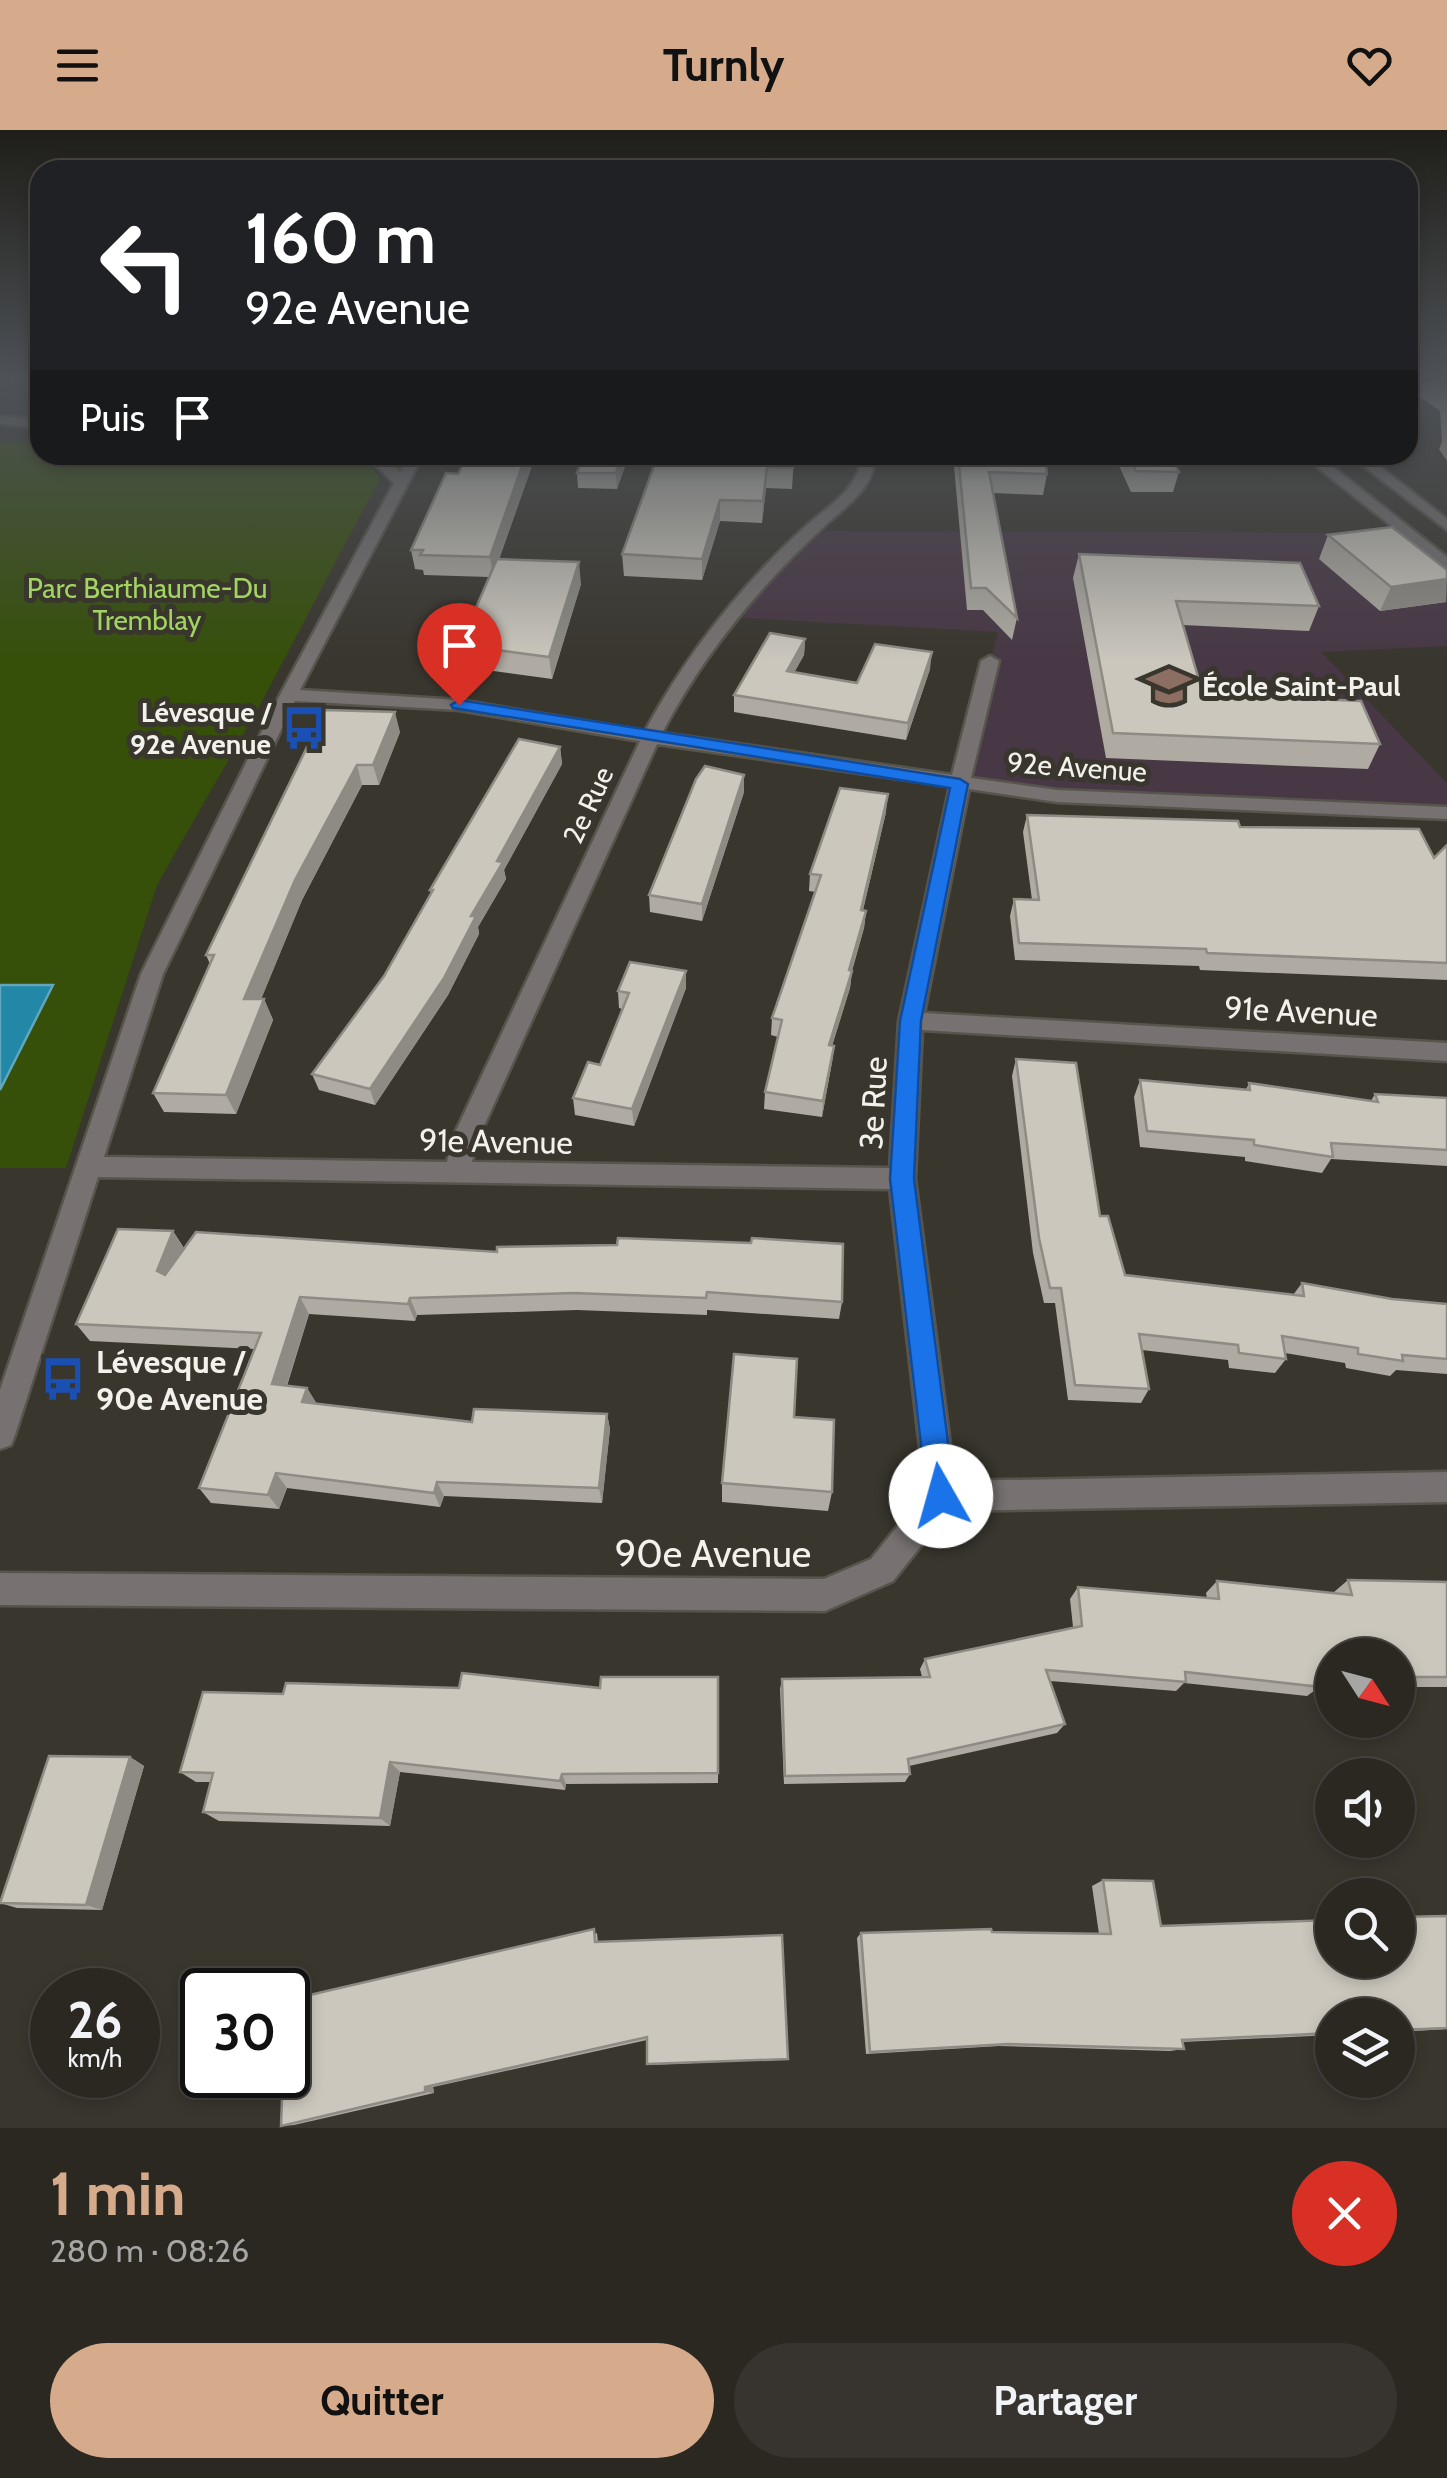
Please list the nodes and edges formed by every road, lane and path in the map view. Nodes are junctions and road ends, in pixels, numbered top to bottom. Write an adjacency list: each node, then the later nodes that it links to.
1 (395, 475): 6 (street)
2 (405, 475): 6 (street)
3 (865, 475): 11 (street, 2e Rue)
4 (1334, 475): 8 (street)
5 (1382, 475): 7 (street)
6 (401, 483): 10 (street)
7 (1447, 526)
8 (1447, 565)
9 (990, 661): 12 (street, 3e Rue)
10 (289, 694): 11 (street, 92e Avenue); 16 (street)
11 (650, 737): 12 (street, 92e Avenue); 17 (street, 2e Rue)
12 (960, 784): 13 (street, 92e Avenue); 14 (street, 3e Rue)
13 (1447, 813)
14 (911, 1021): 15 (street, 91e Avenue); 18 (street, 3e Rue)
15 (1447, 1052)
16 (89, 1167): 17 (street, 91e Avenue); 19 (street)
17 (457, 1173): 18 (street, 91e Avenue)
18 (902, 1179): 21 (street, 3e Rue)
19 (1, 1431)
20 (1447, 1487): 21 (street)
21 (941, 1496): 22 (street, 90e Avenue)
22 (0, 1589)

